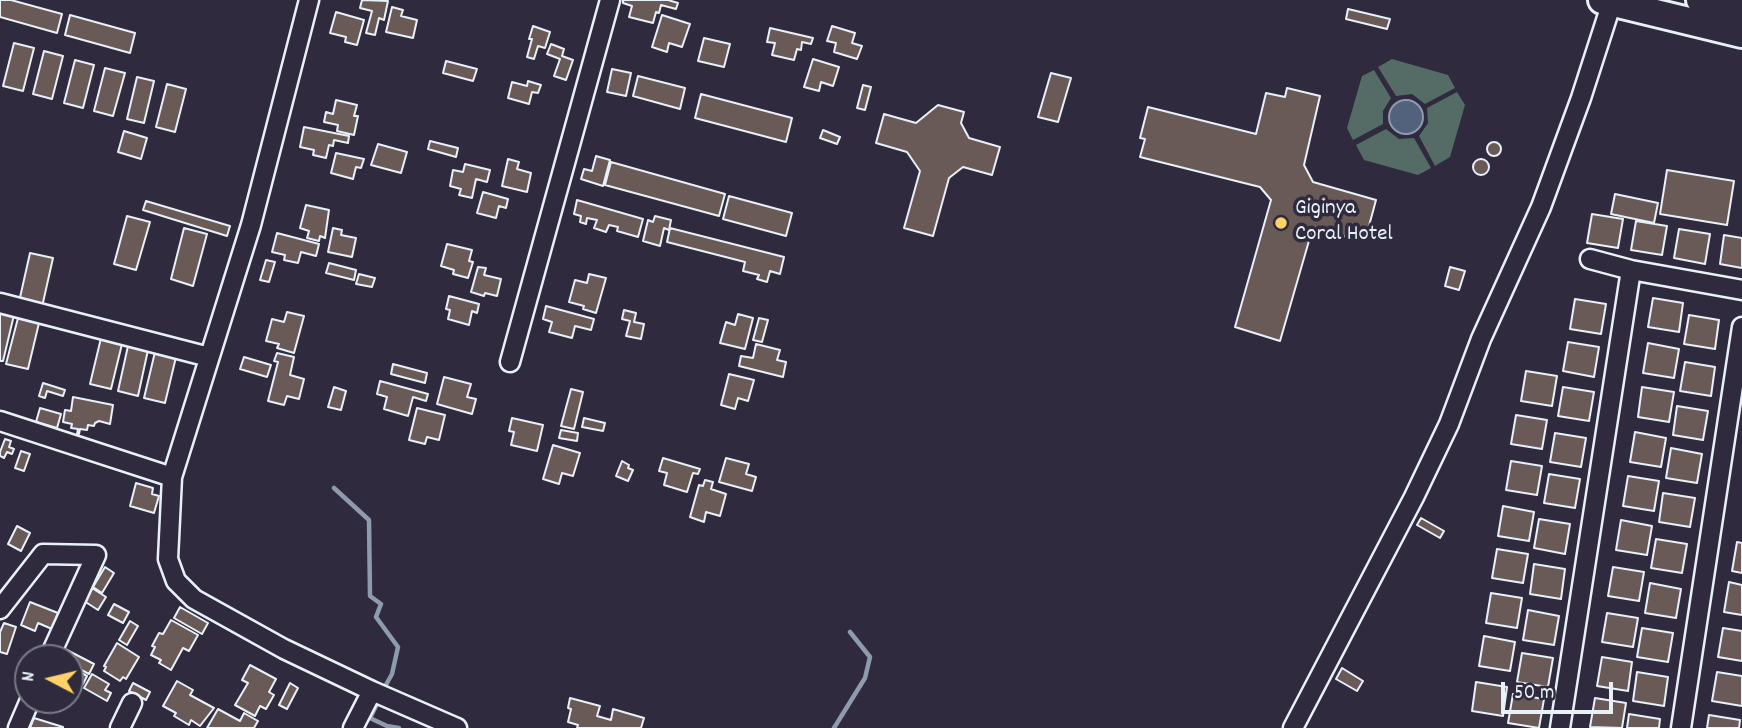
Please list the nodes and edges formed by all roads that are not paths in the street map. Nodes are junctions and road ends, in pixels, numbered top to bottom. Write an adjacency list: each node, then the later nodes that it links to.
1 (309, 0): 12 (street)
2 (610, 0): 13 (street)
3 (1700, 0): 5 (main road)
4 (1607, 1): 6 (main road); 23 (street)
5 (1742, 9)
6 (1742, 34)
7 (1590, 259): 8 (street)
8 (1632, 270): 9 (street); 24 (street)
9 (1742, 290)
10 (0, 303): 12 (street)
11 (1742, 327): 25 (street)
12 (209, 357): 15 (street)
13 (509, 362)
14 (0, 421): 15 (street)
15 (172, 477): 18 (street)
16 (0, 609): 17 (street)
17 (55, 644)
18 (372, 691): 21 (street); 22 (street)
19 (132, 703): 20 (street)
20 (120, 728)
21 (353, 728)
22 (457, 728)
23 (1293, 728)
24 (1560, 728)
25 (1681, 728)

